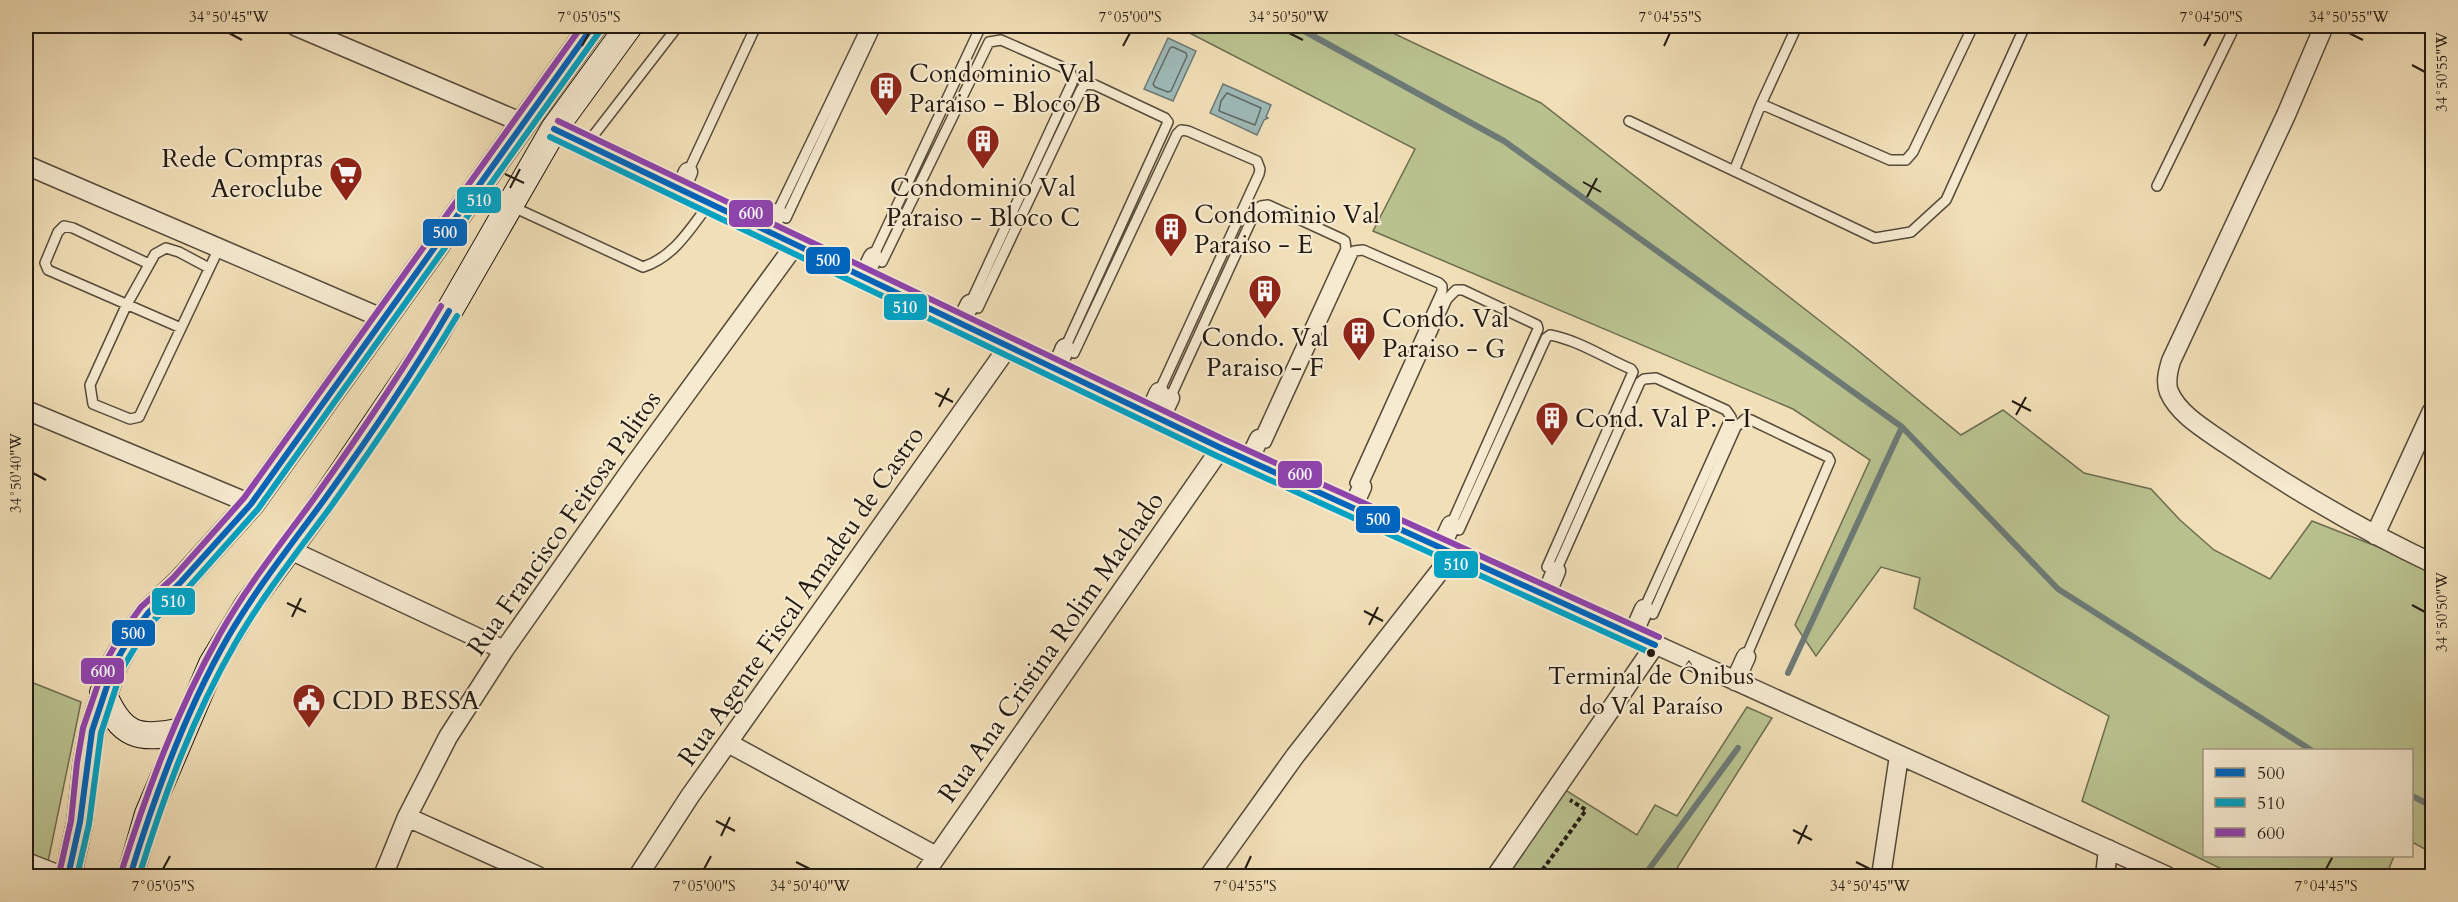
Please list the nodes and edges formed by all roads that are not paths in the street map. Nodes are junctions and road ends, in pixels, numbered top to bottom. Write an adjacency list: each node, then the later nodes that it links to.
1 (295, 26): 16 (street)
2 (593, 26): 16 (main road)
3 (629, 26): 17 (main road)
4 (678, 26): 18 (lane)
5 (756, 26): 21 (lane)
6 (867, 26): 26 (lane)
7 (876, 26): 26 (lane)
8 (981, 26): 30 (lane)
9 (1797, 26): 14 (lane)
10 (1974, 26): 14 (lane)
11 (2025, 26): 20 (lane)
12 (2235, 26): 22 (lane)
13 (2325, 26): 53 (street)
14 (1761, 104): 20 (lane)
15 (1629, 121): 20 (lane)
16 (523, 123): 36 (main road)
17 (554, 129): 18 (street); 25 (main road)
18 (586, 145): 23 (street)
19 (26, 165): 29 (street)
20 (1734, 171)
21 (688, 172): 23 (street)
22 (2157, 186)
23 (680, 190): 24 (street)
24 (709, 204): 25 (lane); 27 (street)
25 (509, 205): 54 (main road)
26 (781, 215): 27 (street)
27 (772, 235): 28 (street)
28 (795, 246): 33 (street); 61 (street, Rua Francisco Feitosa Palitos)
29 (219, 248): 32 (lane); 36 (street)
30 (878, 260): 33 (street); 35 (lane)
31 (149, 264): 32 (lane); 34 (lane); 34 (lane)
32 (209, 268): 38 (lane)
33 (868, 280): 37 (street)
34 (126, 306): 38 (lane); 38 (lane)
35 (974, 306): 37 (street); 40 (lane)
36 (384, 319): 50 (main road)
37 (964, 326): 39 (street)
38 (181, 328)
39 (1008, 347): 41 (street); 66 (street, Rua Agente Fiscal Amadeu de Castro)
40 (1070, 351): 41 (street); 42 (lane)
41 (1060, 371): 45 (street)
42 (1165, 395): 45 (street); 46 (lane)
43 (26, 410): 50 (street)
44 (2433, 411): 53 (street)
45 (1155, 416): 47 (street)
46 (1262, 441): 48 (street); 49 (lane)
47 (1221, 448): 48 (street); 70 (street, Rua Ana Cristina Rolim Machado)
48 (1253, 462): 51 (street)
49 (1359, 485): 51 (street); 52 (lane)
50 (251, 504): 64 (main road)
51 (1349, 505): 55 (street)
52 (1455, 527): 55 (street); 57 (lane)
53 (2375, 535): 56 (street)
54 (288, 549): 61 (street); 65 (main road)
55 (1448, 550): 58 (street); 79 (street)
56 (2433, 563)
57 (1552, 569): 58 (street); 59 (lane)
58 (1541, 593): 60 (street)
59 (1649, 612): 60 (street); 62 (lane)
60 (1643, 639): 63 (street); 80 (street)
61 (504, 650): 68 (street, Rua Francisco Feitosa Palitos)
62 (1746, 657): 63 (street)
63 (1735, 681): 67 (street)
64 (104, 693): 65 (main road); 73 (main road)
65 (182, 731): 74 (main road)
66 (728, 742): 70 (street); 77 (street, Rua Agente Fiscal Amadeu de Castro)
67 (1899, 756): 69 (street); 81 (street)
68 (407, 817): 75 (street, Rua Francisco Feitosa Palitos); 76 (street)
69 (2108, 849): 82 (street); 83 (street)
70 (936, 856): 78 (street, Rua Ana Cristina Rolim Machado)
71 (26, 862): 72 (street)
72 (62, 876)
73 (68, 876)
74 (130, 876)
75 (383, 876)
76 (538, 876)
77 (638, 876)
78 (923, 876)
79 (1209, 876)
80 (1496, 876)
81 (1881, 876)
82 (2105, 876)
83 (2167, 876)

